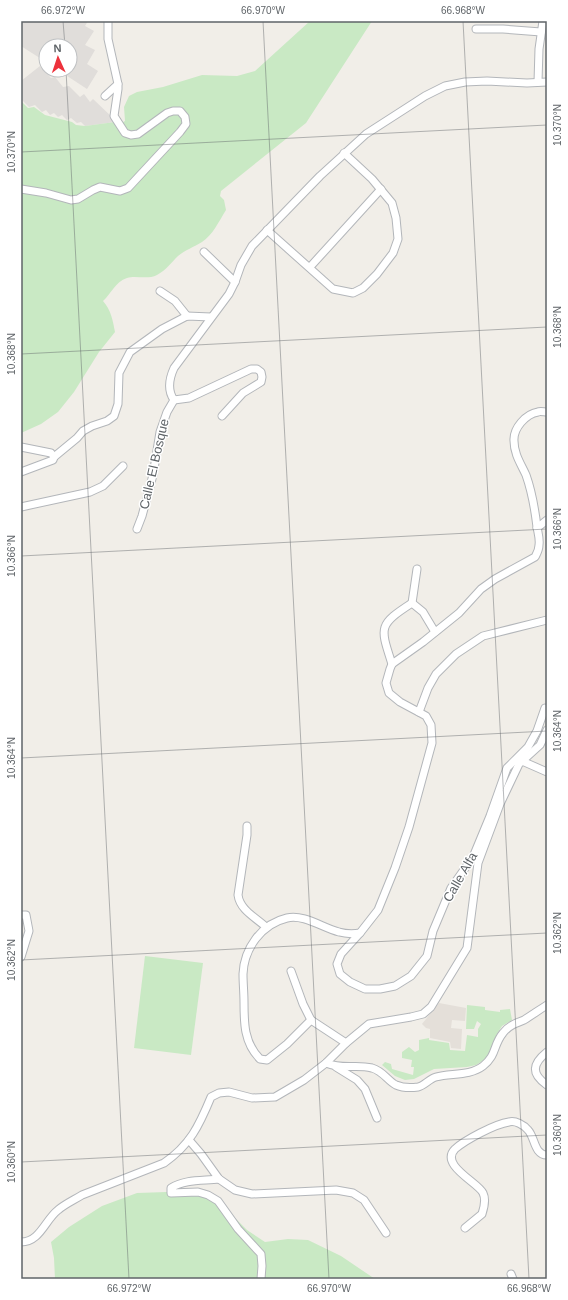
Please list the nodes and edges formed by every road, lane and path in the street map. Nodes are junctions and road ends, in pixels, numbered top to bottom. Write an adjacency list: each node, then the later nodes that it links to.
1 (108, 21): 7 (street)
2 (543, 21): 4 (street)
3 (476, 28): 4 (street)
4 (541, 32): 5 (street)
5 (538, 82): 6 (street); 9 (street)
6 (547, 82)
7 (118, 84): 8 (street); 10 (street)
8 (105, 96)
9 (344, 153): 11 (street); 12 (street)
10 (21, 189)
11 (381, 189): 14 (street); 14 (street)
12 (267, 230): 14 (street); 15 (street)
13 (204, 252): 15 (street)
14 (310, 267)
15 (235, 282): 18 (street)
16 (160, 291): 17 (street)
17 (187, 316): 18 (street); 23 (street)
18 (211, 317): 19 (street)
19 (174, 400): 21 (street); 29 (street, Calle El Bosque)
20 (547, 412): 28 (street)
21 (222, 416)
22 (21, 447): 23 (street)
23 (54, 457): 25 (street)
24 (123, 466): 26 (street)
25 (21, 472)
26 (21, 507)
27 (547, 520): 28 (street)
28 (537, 528): 33 (street)
29 (137, 529)
30 (417, 569): 31 (street)
31 (412, 603): 33 (street); 34 (street)
32 (547, 620): 36 (street)
33 (435, 632): 34 (street)
34 (392, 664): 36 (street)
35 (545, 708): 43 (street, Calle Alfa)
36 (419, 712): 43 (street, Calle Alfa)
37 (547, 730): 38 (street)
38 (522, 761): 39 (street); 48 (street)
39 (547, 772)
40 (247, 826): 42 (street)
41 (21, 915): 44 (street)
42 (266, 927): 43 (street); 47 (street)
43 (360, 933)
44 (21, 957)
45 (291, 971): 47 (street)
46 (547, 1005): 51 (street)
47 (311, 1020): 48 (street)
48 (346, 1043): 50 (street)
49 (547, 1052): 52 (street)
50 (326, 1064): 51 (street); 54 (street)
51 (336, 1067): 53 (street)
52 (547, 1085)
53 (378, 1118)
54 (189, 1140): 56 (street); 59 (street)
55 (547, 1155): 57 (street)
56 (219, 1179): 58 (street); 60 (street)
57 (465, 1228)
58 (386, 1233)
59 (21, 1242)
60 (261, 1279)

